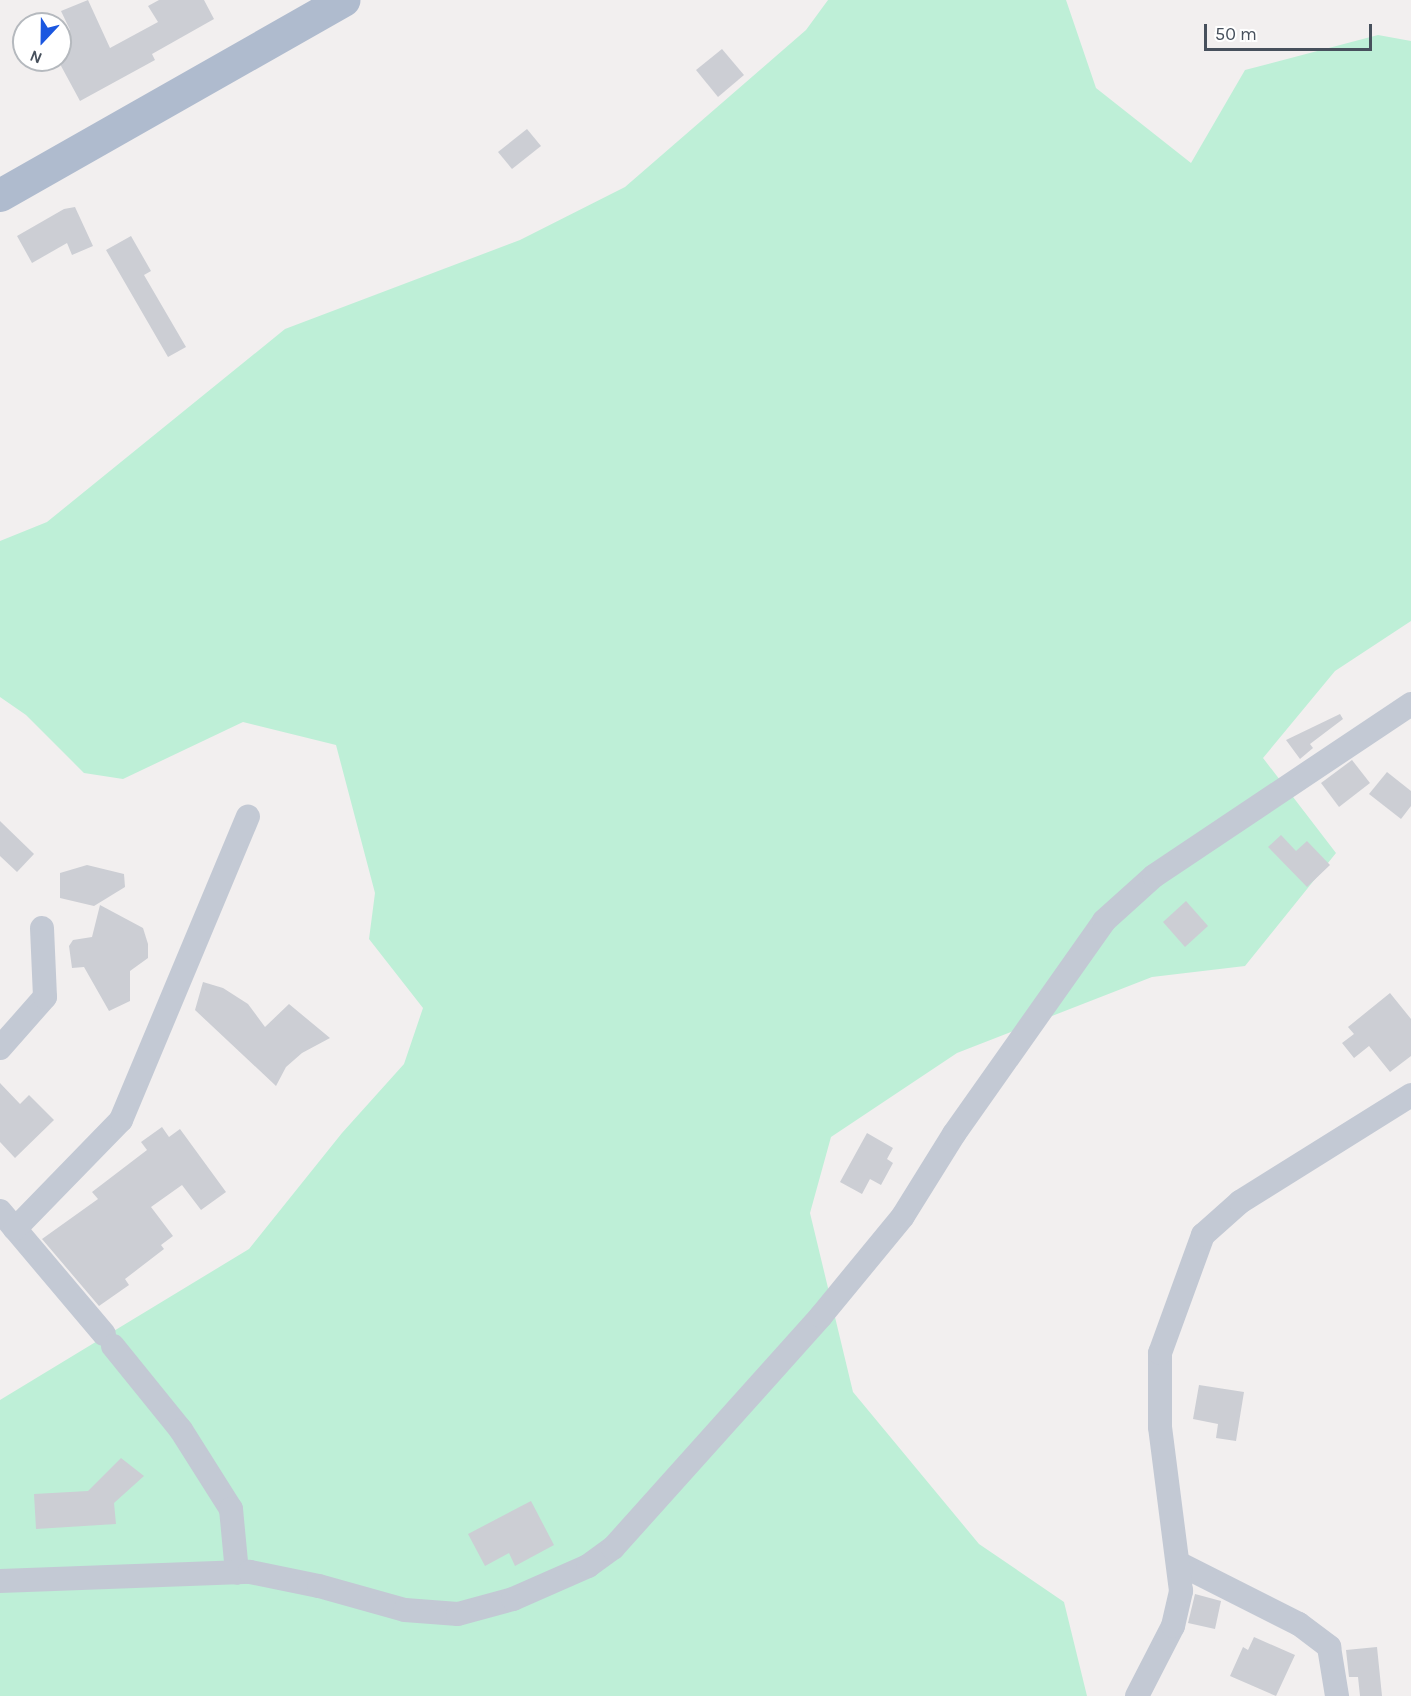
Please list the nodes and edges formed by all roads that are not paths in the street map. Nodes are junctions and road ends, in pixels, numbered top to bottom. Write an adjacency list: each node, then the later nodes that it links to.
1 (343, 0): 2 (main road)
2 (0, 195)
3 (1411, 704): 10 (street)
4 (248, 816): 8 (street)
5 (42, 928): 6 (street)
6 (0, 1048)
7 (1411, 1095): 9 (street)
8 (8, 1220): 10 (street)
9 (1180, 1564): 12 (street); 13 (street)
10 (237, 1573): 11 (street)
11 (0, 1581)
12 (1137, 1696)
13 (1337, 1696)

